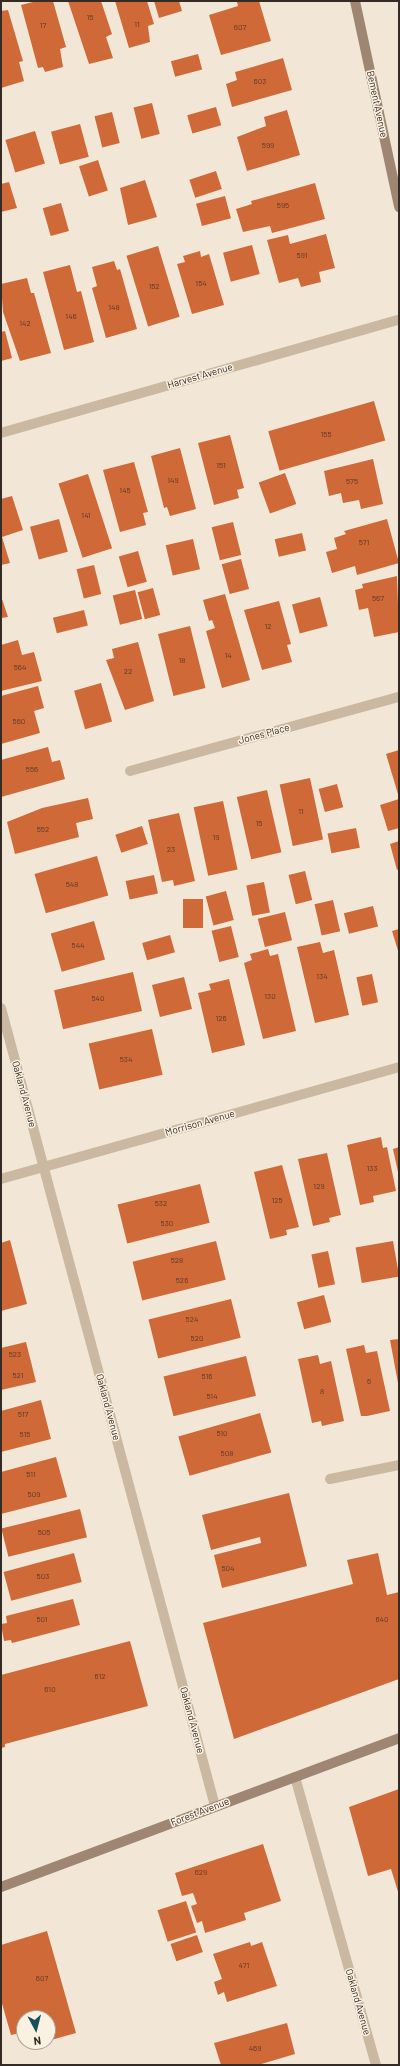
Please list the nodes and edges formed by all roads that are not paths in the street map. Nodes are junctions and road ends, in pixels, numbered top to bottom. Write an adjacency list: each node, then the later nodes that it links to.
1 (355, 1): 2 (main road, Bement Avenue)
2 (399, 207)
3 (399, 320): 4 (street, Harvest Avenue)
4 (1, 433)
5 (399, 697): 6 (street, Jones Place)
6 (130, 771)
7 (1, 1008): 9 (street, Oakland Avenue)
8 (399, 1067): 9 (street, Morrison Avenue)
9 (43, 1167): 10 (street, Morrison Avenue); 15 (street, Oakland Avenue)
10 (1, 1178)
11 (399, 1465): 12 (street)
12 (330, 1478)
13 (399, 1738): 14 (main road, Forest Avenue)
14 (295, 1777): 15 (main road, Forest Avenue); 17 (street, Oakland Avenue)
15 (215, 1806): 16 (main road, Forest Avenue)
16 (1, 1888)
17 (376, 2065)

